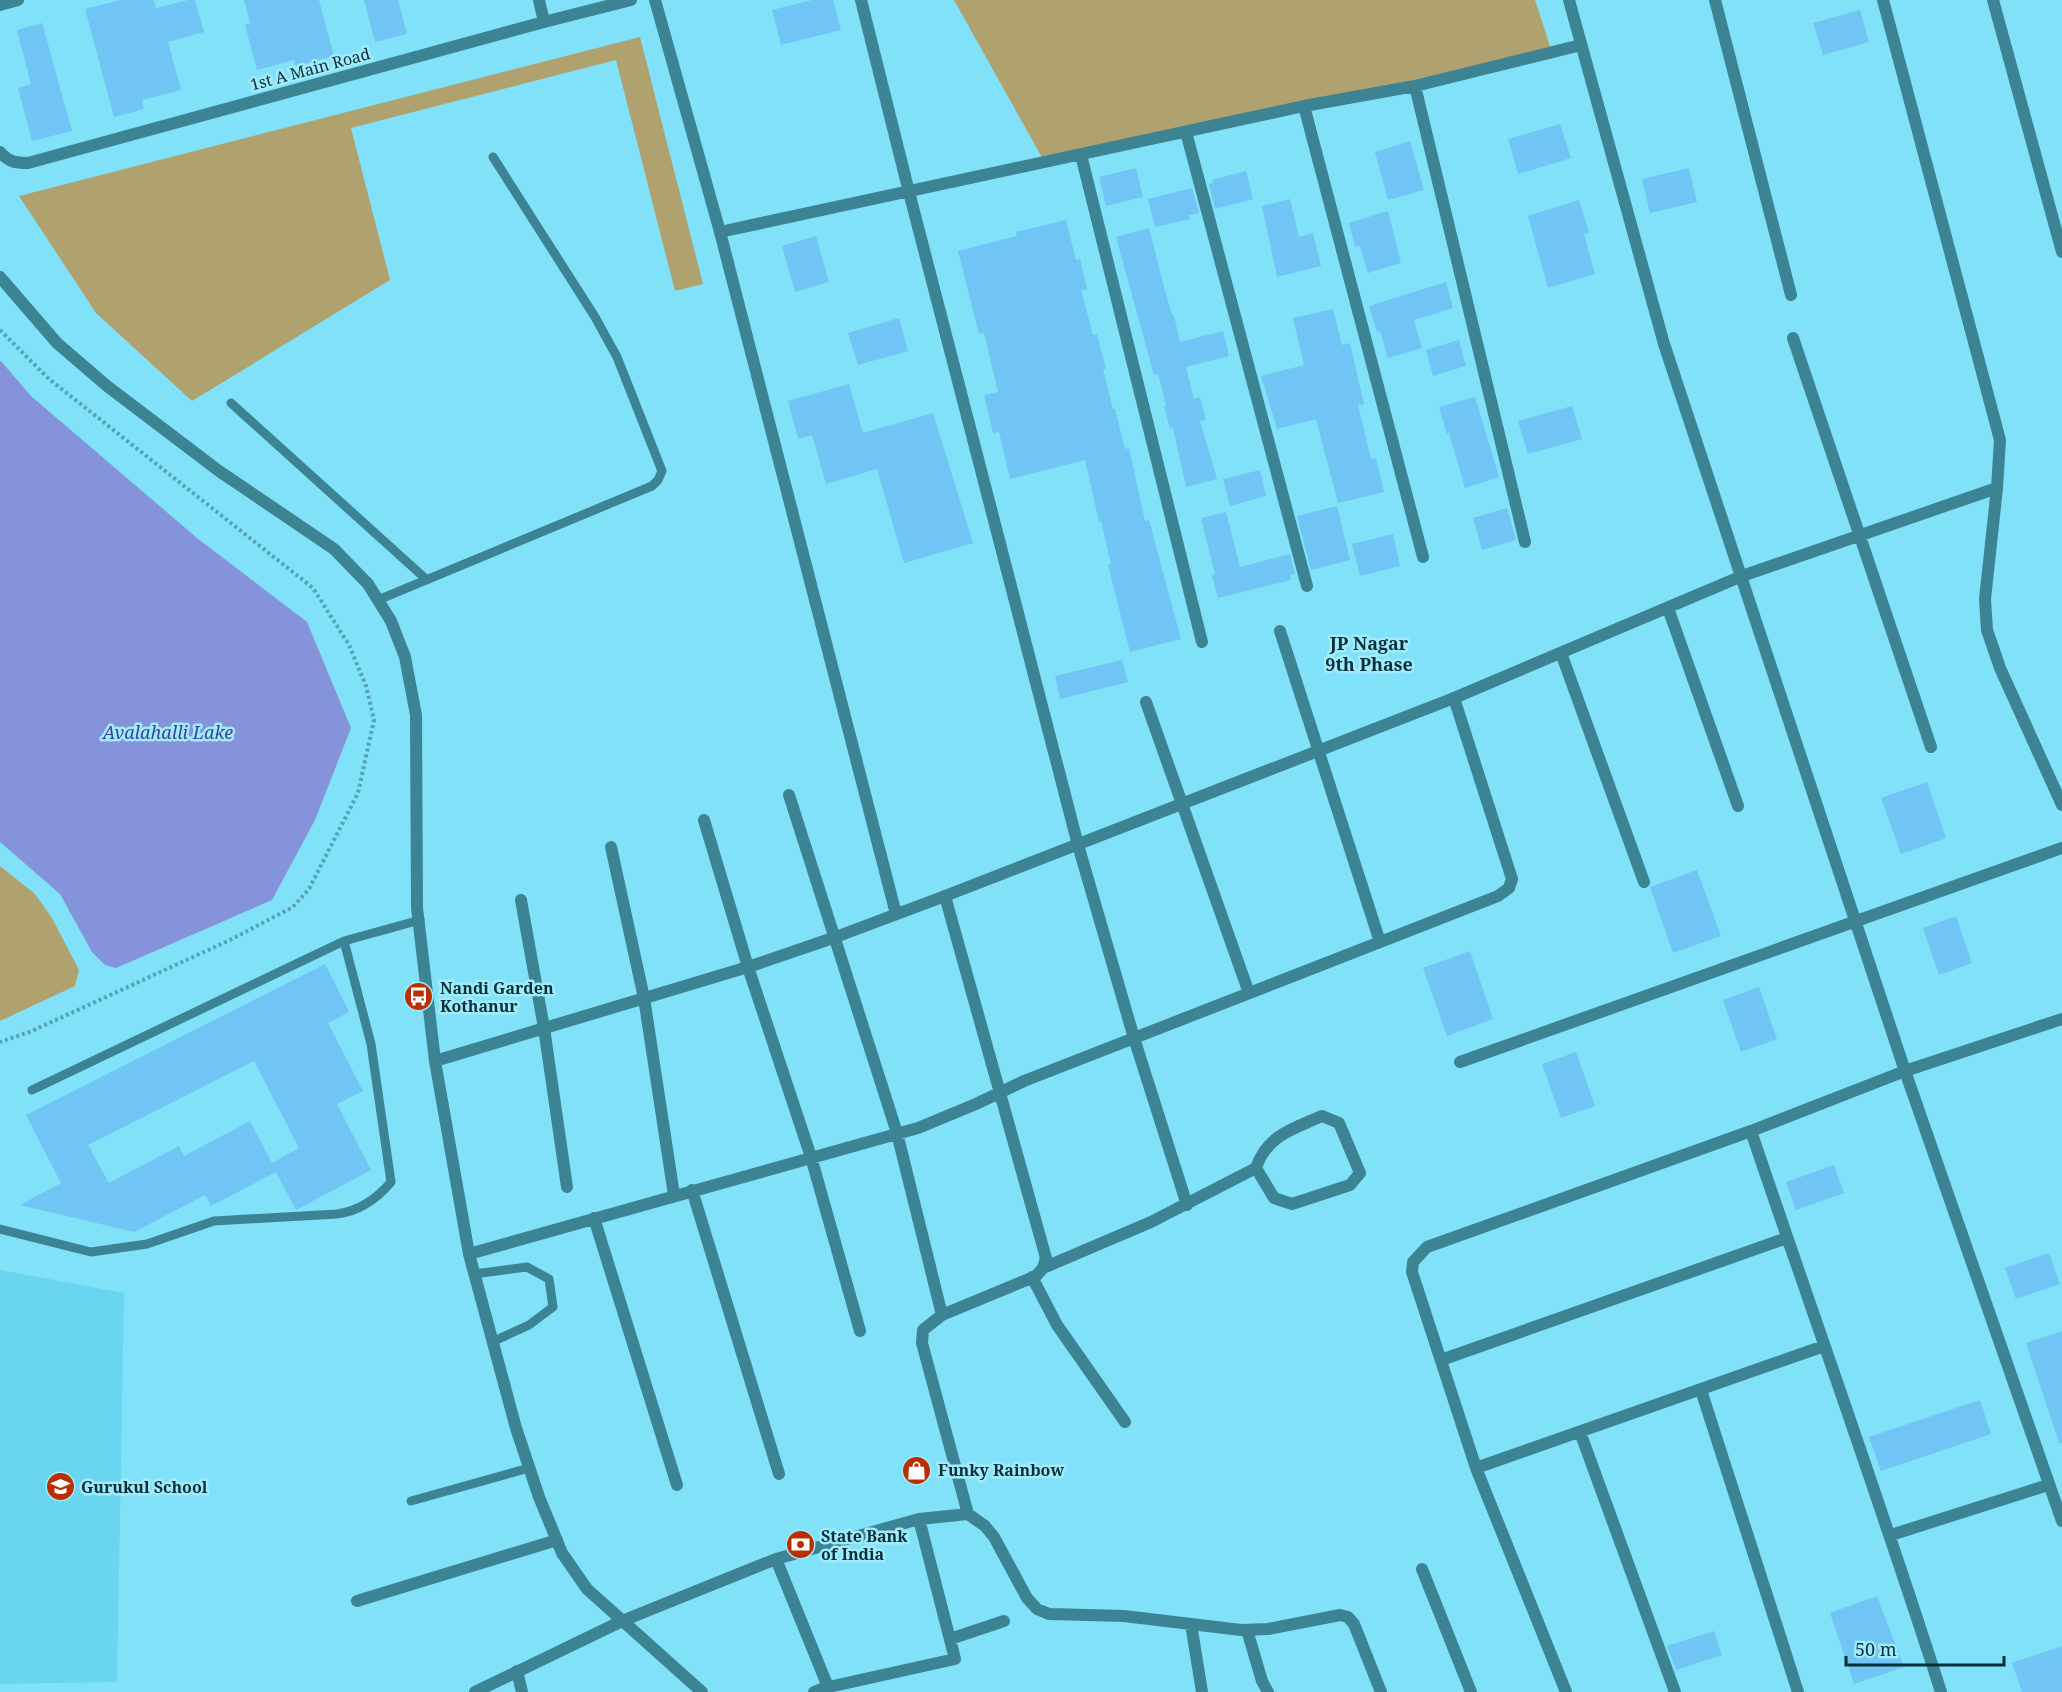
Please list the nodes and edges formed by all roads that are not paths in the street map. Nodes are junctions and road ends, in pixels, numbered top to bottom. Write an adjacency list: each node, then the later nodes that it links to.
1 (18, 0): 10 (street)
2 (538, 0): 11 (street)
3 (631, 0): 11 (street, 1st A Main Road)
4 (655, 0): 20 (street)
5 (861, 0): 19 (street)
6 (1569, 0): 12 (street)
7 (1715, 0): 23 (street)
8 (1883, 0): 26 (street)
9 (1993, 0): 21 (street)
10 (0, 4)
11 (544, 22): 16 (street, 1st A Main Road)
12 (1581, 45): 13 (street); 30 (street)
13 (1415, 86): 14 (street); 28 (street)
14 (1304, 106): 15 (street); 29 (street)
15 (1186, 132): 17 (street); 32 (street)
16 (0, 153)
17 (1081, 155): 19 (street); 36 (street)
18 (493, 157): 31 (lane)
19 (909, 192): 20 (street); 47 (street)
20 (720, 232): 53 (street)
21 (2062, 252)
22 (0, 278): 33 (street)
23 (1791, 295)
24 (1793, 338): 27 (street)
25 (231, 403): 31 (lane)
26 (1997, 488): 27 (street); 44 (street)
27 (1859, 536): 30 (street); 40 (street)
28 (1525, 542)
29 (1423, 558)
30 (1742, 576): 34 (street); 55 (street)
31 (427, 580): 33 (lane)
32 (1307, 586)
33 (378, 600): 54 (street)
34 (1668, 608): 37 (street); 45 (street)
35 (1281, 631): 41 (street)
36 (1202, 642)
37 (1561, 653): 38 (street); 50 (street)
38 (1454, 698): 41 (street); 58 (street)
39 (1146, 702): 43 (street)
40 (1931, 747)
41 (1319, 752): 43 (street); 58 (street)
42 (789, 795): 56 (street)
43 (1183, 804): 47 (street); 60 (street)
44 (2062, 804)
45 (1738, 806)
46 (704, 820): 59 (street)
47 (1078, 845): 51 (street); 64 (street)
48 (611, 848): 61 (street)
49 (2062, 848): 55 (street)
50 (1644, 882)
51 (945, 896): 53 (street); 69 (street)
52 (521, 900): 63 (street)
53 (896, 914): 56 (street)
54 (420, 920): 57 (lane); 65 (street)
55 (1856, 922): 66 (street); 67 (street)
56 (833, 938): 59 (street); 71 (street)
57 (344, 941): 68 (lane); 79 (lane)
58 (1380, 942): 60 (street)
59 (748, 967): 61 (street); 72 (street)
60 (1249, 993): 64 (street)
61 (644, 998): 63 (street); 76 (street)
62 (2061, 1024): 67 (street)
63 (544, 1028): 65 (street); 74 (street)
64 (1134, 1038): 69 (street); 77 (street)
65 (435, 1061): 81 (street)
66 (1460, 1062)
67 (1905, 1071): 70 (street); 97 (street)
68 (32, 1090)
69 (999, 1094): 71 (street); 82 (street)
70 (1751, 1131): 80 (street); 89 (street)
71 (897, 1133): 72 (street); 85 (street)
72 (811, 1157): 75 (street); 86 (street)
73 (1256, 1168): 73 (street); 77 (street)
74 (567, 1187)
75 (692, 1190): 76 (street); 95 (street)
76 (674, 1195): 78 (street)
77 (1186, 1205): 82 (street)
78 (594, 1218): 81 (street); 96 (street)
79 (0, 1229)
80 (1787, 1238): 88 (street); 89 (street)
81 (469, 1254): 83 (street)
82 (1043, 1268): 84 (street)
83 (474, 1274): 87 (street); 87 (lane)
84 (1032, 1277): 85 (street); 91 (street)
85 (942, 1315): 99 (street)
86 (860, 1331)
87 (492, 1342): 93 (street)
88 (1824, 1346): 90 (street); 102 (street)
89 (1441, 1360): 94 (street)
90 (1701, 1390): 92 (street); 123 (street)
91 (1125, 1422)
92 (1580, 1432): 94 (street); 122 (street)
93 (529, 1468): 98 (lane); 103 (street)
94 (1476, 1468): 121 (street)
95 (779, 1474)
96 (677, 1485)
97 (2048, 1485): 101 (street); 102 (street)
98 (411, 1501)
99 (968, 1514): 100 (street); 109 (street)
100 (919, 1519): 104 (street); 111 (street)
101 (2062, 1521)
102 (1891, 1535): 124 (street)
103 (557, 1540): 106 (street); 107 (street)
104 (776, 1559): 107 (street); 113 (street)
105 (1422, 1569): 120 (street)
106 (357, 1601)
107 (622, 1621): 112 (street); 116 (street)
108 (1004, 1621): 111 (street)
109 (1191, 1624): 110 (street); 117 (street)
110 (1248, 1630): 118 (street); 119 (street)
111 (950, 1639): 113 (street)
112 (517, 1671): 114 (street); 115 (street)
113 (819, 1690)
114 (475, 1692)
115 (522, 1692)
116 (702, 1692)
117 (1202, 1692)
118 (1268, 1692)
119 (1381, 1692)
120 (1471, 1692)
121 (1566, 1692)
122 (1675, 1692)
123 (1798, 1692)
124 (1941, 1692)

